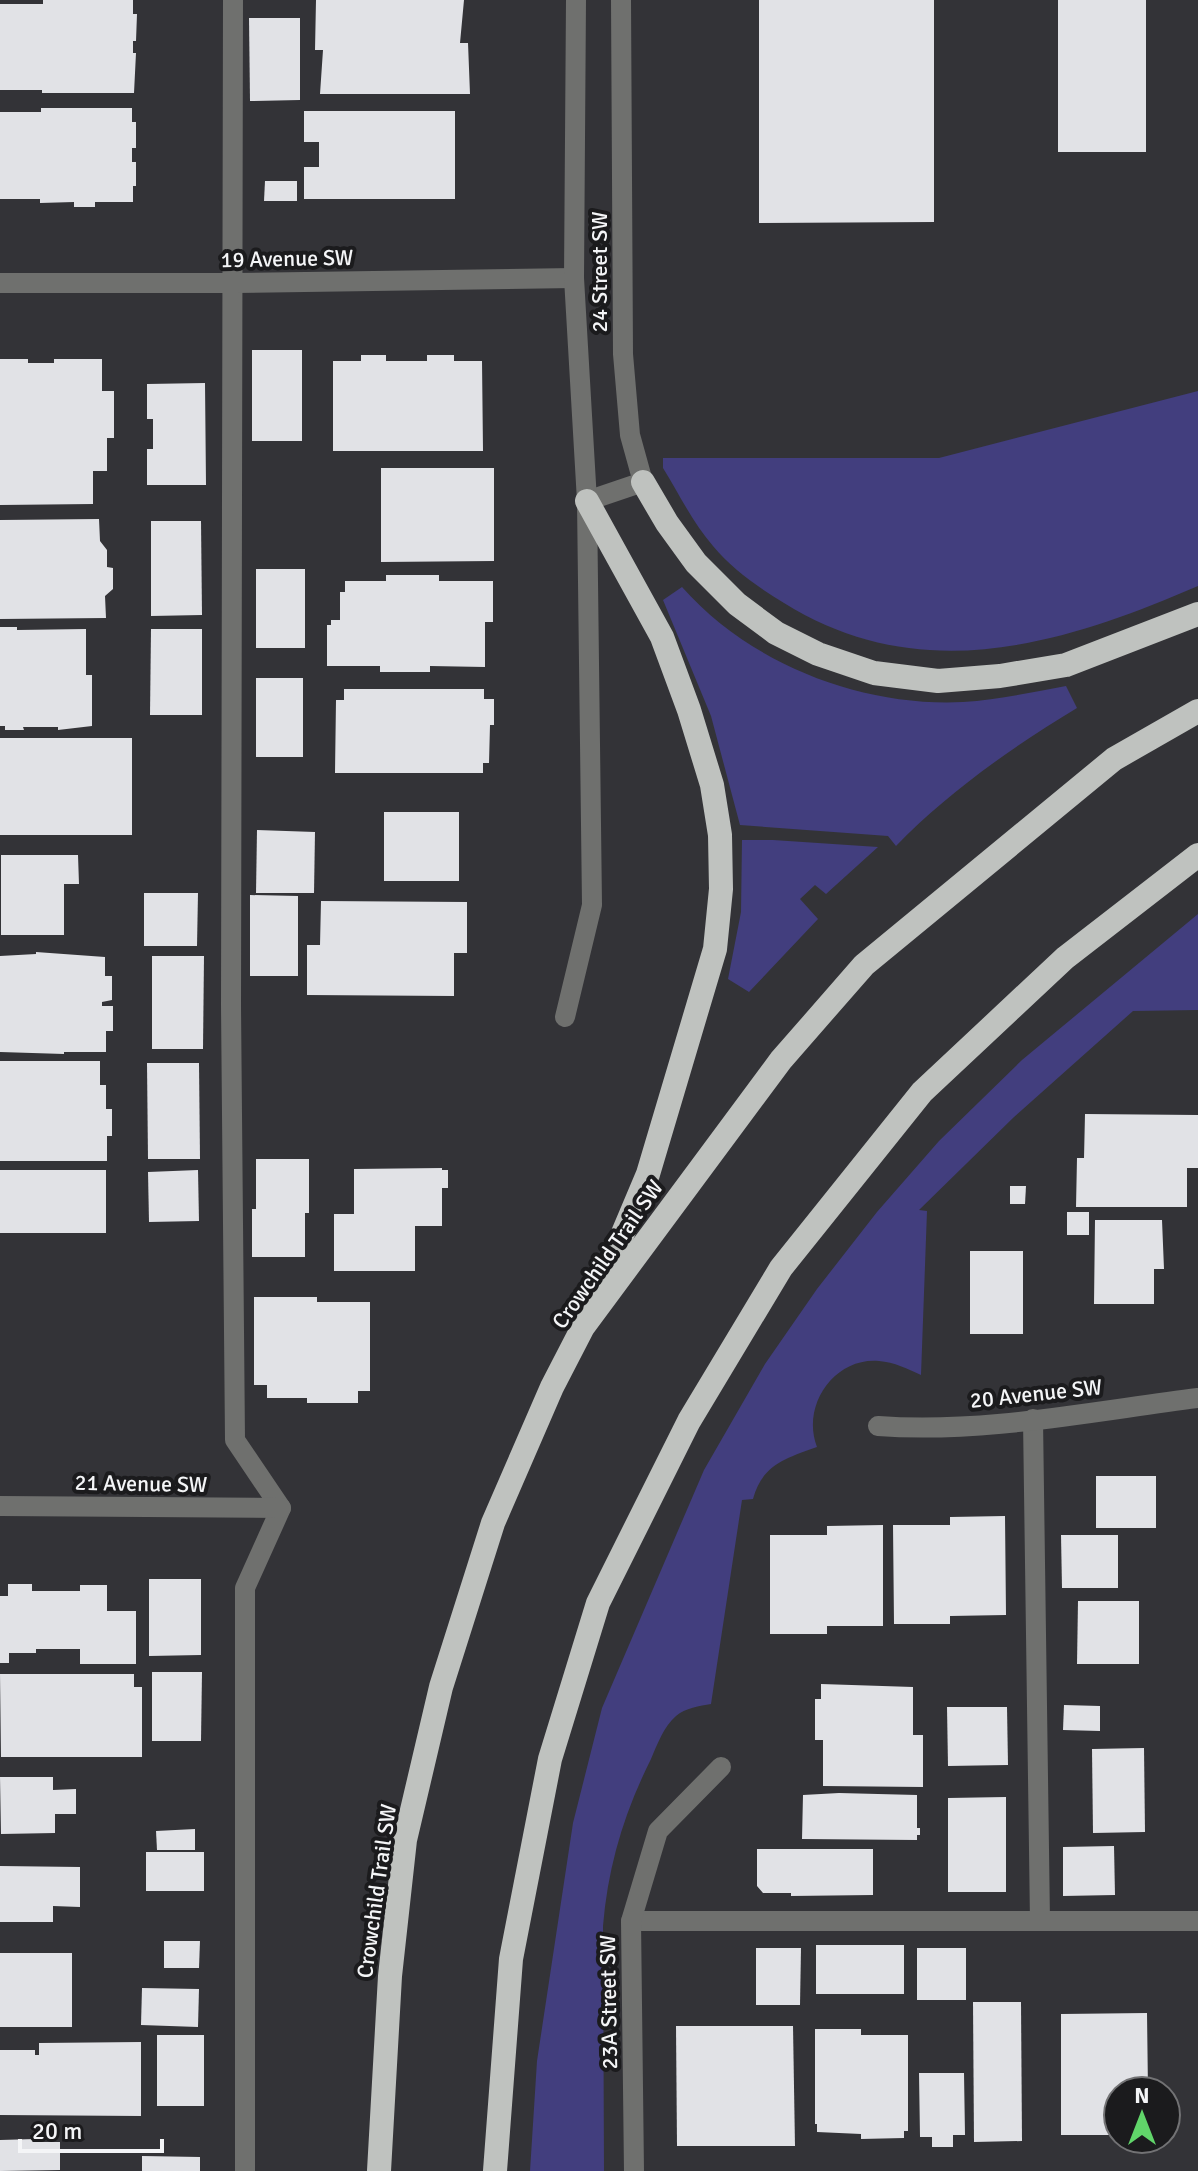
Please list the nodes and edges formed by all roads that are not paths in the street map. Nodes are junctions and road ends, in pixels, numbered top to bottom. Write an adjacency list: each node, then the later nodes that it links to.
1 (233, 0): 6 (street)
2 (576, 0): 4 (street, 24 Street SW)
3 (621, 0): 7 (street, 24 Street SW)
4 (574, 278): 6 (street, 19 Avenue SW); 8 (street, 24 Street SW)
5 (0, 283): 6 (street, 19 Avenue SW)
6 (234, 283): 18 (street)
7 (643, 482): 8 (street); 9 (highway)
8 (587, 501): 12 (street, 24 Street SW); 13 (highway)
9 (1198, 614)
10 (1198, 711): 13 (highway, Crowchild Trail SW)
11 (1198, 855): 25 (highway)
12 (565, 1017)
13 (583, 1327): 24 (highway, Crowchild Trail SW)
14 (1198, 1398): 15 (street, 20 Avenue SW)
15 (1033, 1419): 16 (street, 20 Avenue SW); 21 (street)
16 (878, 1426)
17 (0, 1506): 18 (street, 21 Avenue SW)
18 (281, 1508): 23 (street)
19 (721, 1767): 20 (street, 23A Street SW)
20 (631, 1921): 21 (street); 26 (street, 23A Street SW)
21 (1040, 1921): 22 (street)
22 (1198, 1921)
23 (245, 2171)
24 (379, 2171)
25 (495, 2171)
26 (634, 2171)

